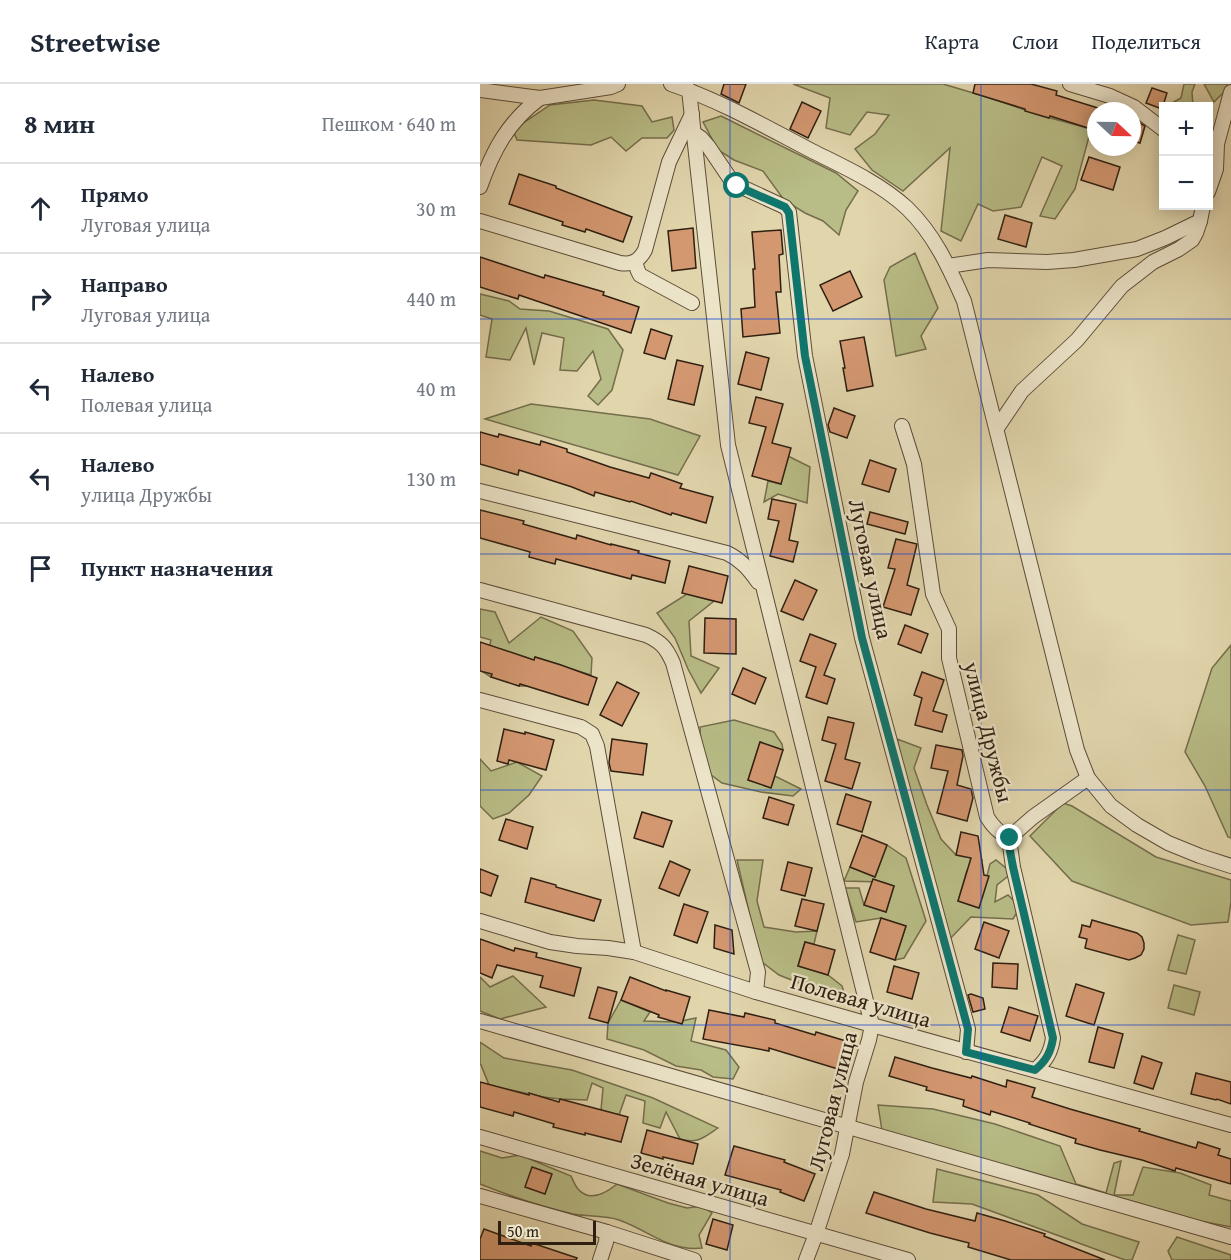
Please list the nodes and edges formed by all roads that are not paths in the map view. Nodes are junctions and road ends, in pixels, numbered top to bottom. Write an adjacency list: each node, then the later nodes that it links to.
1 (618, 84): 7 (street)
2 (671, 84): 5 (street)
3 (1070, 84): 9 (street)
4 (480, 90): 7 (street)
5 (689, 90): 8 (street, Луговая улица); 18 (street)
6 (1231, 92): 11 (street)
7 (540, 98): 13 (street)
8 (692, 113): 10 (street, Луговая улица); 17 (street)
9 (1159, 126)
10 (695, 134): 23 (street, Луговая улица); 36 (street, Луговая улица)
11 (1213, 145): 12 (street)
12 (1213, 179)
13 (480, 187)
14 (1202, 210): 15 (street)
15 (1200, 220): 18 (street); 21 (street)
16 (480, 222): 17 (street)
17 (635, 262): 19 (street)
18 (948, 266): 21 (street)
19 (692, 303)
20 (902, 426): 29 (street, улица Дружбы)
21 (997, 428): 28 (street)
22 (480, 491): 24 (street, Луговая улица)
23 (753, 545): 24 (street); 26 (street, Луговая улица)
24 (727, 553): 26 (street, Луговая улица)
25 (480, 590): 33 (street)
26 (766, 600): 35 (street, Луговая улица)
27 (480, 700): 32 (street)
28 (1088, 778): 29 (street); 30 (street)
29 (1010, 838): 37 (street)
30 (1231, 866)
31 (480, 921): 32 (street, Полевая улица)
32 (633, 952): 33 (street, Полевая улица)
33 (756, 992): 35 (street, Полевая улица)
34 (480, 1021): 39 (street)
35 (872, 1025): 36 (street, Полевая улица); 39 (street, Луговая улица)
36 (966, 1052): 37 (street, Полевая улица)
37 (1035, 1070): 38 (street, Полевая улица)
38 (1231, 1125)
39 (847, 1127): 43 (street, Луговая улица); 44 (street)
40 (480, 1137): 43 (street, Зелёная улица)
41 (480, 1196): 42 (street)
42 (607, 1232): 45 (street); 46 (street)
43 (816, 1234): 47 (street, Луговая улица); 48 (street, Зелёная улица)
44 (1231, 1237)
45 (600, 1260)
46 (694, 1260)
47 (806, 1260)
48 (908, 1260)

